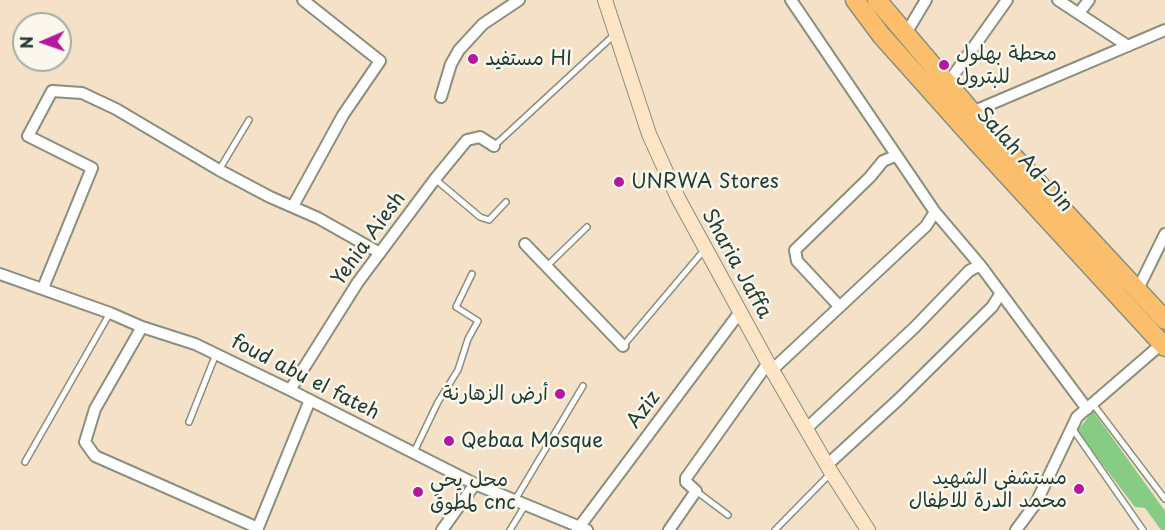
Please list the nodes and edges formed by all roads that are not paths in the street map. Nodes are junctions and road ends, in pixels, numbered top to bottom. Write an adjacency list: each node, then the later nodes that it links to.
1 (303, 0): 25 (street)
2 (519, 0): 17 (street)
3 (605, 0): 13 (street, Sharia Jaffa)
4 (791, 0): 21 (street)
5 (855, 0): 44 (highway, Salah Ad-Din)
6 (877, 0): 14 (highway, Salah Ad-Din)
7 (926, 0): 14 (street)
8 (1007, 0): 16 (street)
9 (1058, 0): 11 (street)
10 (1089, 0): 11 (street)
11 (1079, 13): 15 (street)
12 (1165, 30): 15 (street)
13 (616, 34): 20 (lane); 30 (street, Sharia Jaffa)
14 (905, 35): 16 (highway, Salah Ad-Din)
15 (1128, 46): 18 (street)
16 (948, 82): 18 (highway, Salah Ad-Din)
17 (441, 97)
18 (972, 112): 37 (highway, Salah Ad-Din)
19 (249, 120): 22 (lane)
20 (494, 146): 23 (street, Yehia Aiesh)
21 (895, 156): 26 (street); 39 (street)
22 (219, 170): 25 (street); 36 (street)
23 (435, 179): 24 (lane); 31 (street, Yehia Aiesh)
24 (506, 202)
25 (293, 206): 31 (street)
26 (935, 212): 32 (street); 39 (street)
27 (587, 227): 33 (lane)
28 (1165, 234): 37 (street)
29 (525, 244): 33 (street)
30 (706, 247): 40 (street, Sharia Jaffa); 45 (lane)
31 (380, 253): 49 (street, Yehia Aiesh)
32 (980, 265): 38 (street); 54 (street)
33 (547, 266): 45 (street)
34 (0, 274): 36 (street, foud abu el fateh)
35 (472, 274): 55 (lane)
36 (43, 288): 41 (street, foud abu el fateh)
37 (1137, 291): 42 (highway, Salah Ad-Din)
38 (1001, 294): 51 (street); 57 (street)
39 (838, 306): 47 (street)
40 (740, 312): 47 (street, Sharia Jaffa); 65 (street, Aziz)
41 (110, 313): 43 (street, foud abu el fateh); 56 (lane)
42 (1165, 320)
43 (142, 327): 46 (street, foud abu el fateh); 64 (street)
44 (1164, 344): 51 (street)
45 (623, 346)
46 (216, 354): 49 (street, foud abu el fateh); 52 (lane)
47 (770, 367): 54 (street, Sharia Jaffa); 59 (street)
48 (583, 386): 61 (lane)
49 (290, 390): 50 (street, foud abu el fateh)
50 (310, 400): 55 (street, foud abu el fateh); 64 (street)
51 (1090, 407): 53 (street); 60 (lane)
52 (189, 422)
53 (1072, 427): 71 (street); 72 (lane)
54 (807, 428): 57 (street, Sharia Jaffa)
55 (413, 453): 58 (street, foud abu el fateh)
56 (25, 462)
57 (829, 469): 69 (lane); 70 (street, Sharia Jaffa)
58 (475, 484): 61 (street, foud abu el fateh); 66 (street)
59 (696, 491): 63 (lane); 68 (street)
60 (1165, 499)
61 (515, 500): 62 (street, foud abu el fateh)
62 (526, 504): 65 (street, foud abu el fateh); 67 (lane)
63 (729, 515)
64 (258, 529)
65 (581, 529)
66 (442, 530)
67 (510, 530)
68 (669, 530)
69 (775, 530)
70 (868, 530)
71 (1016, 530)
72 (1143, 530)

